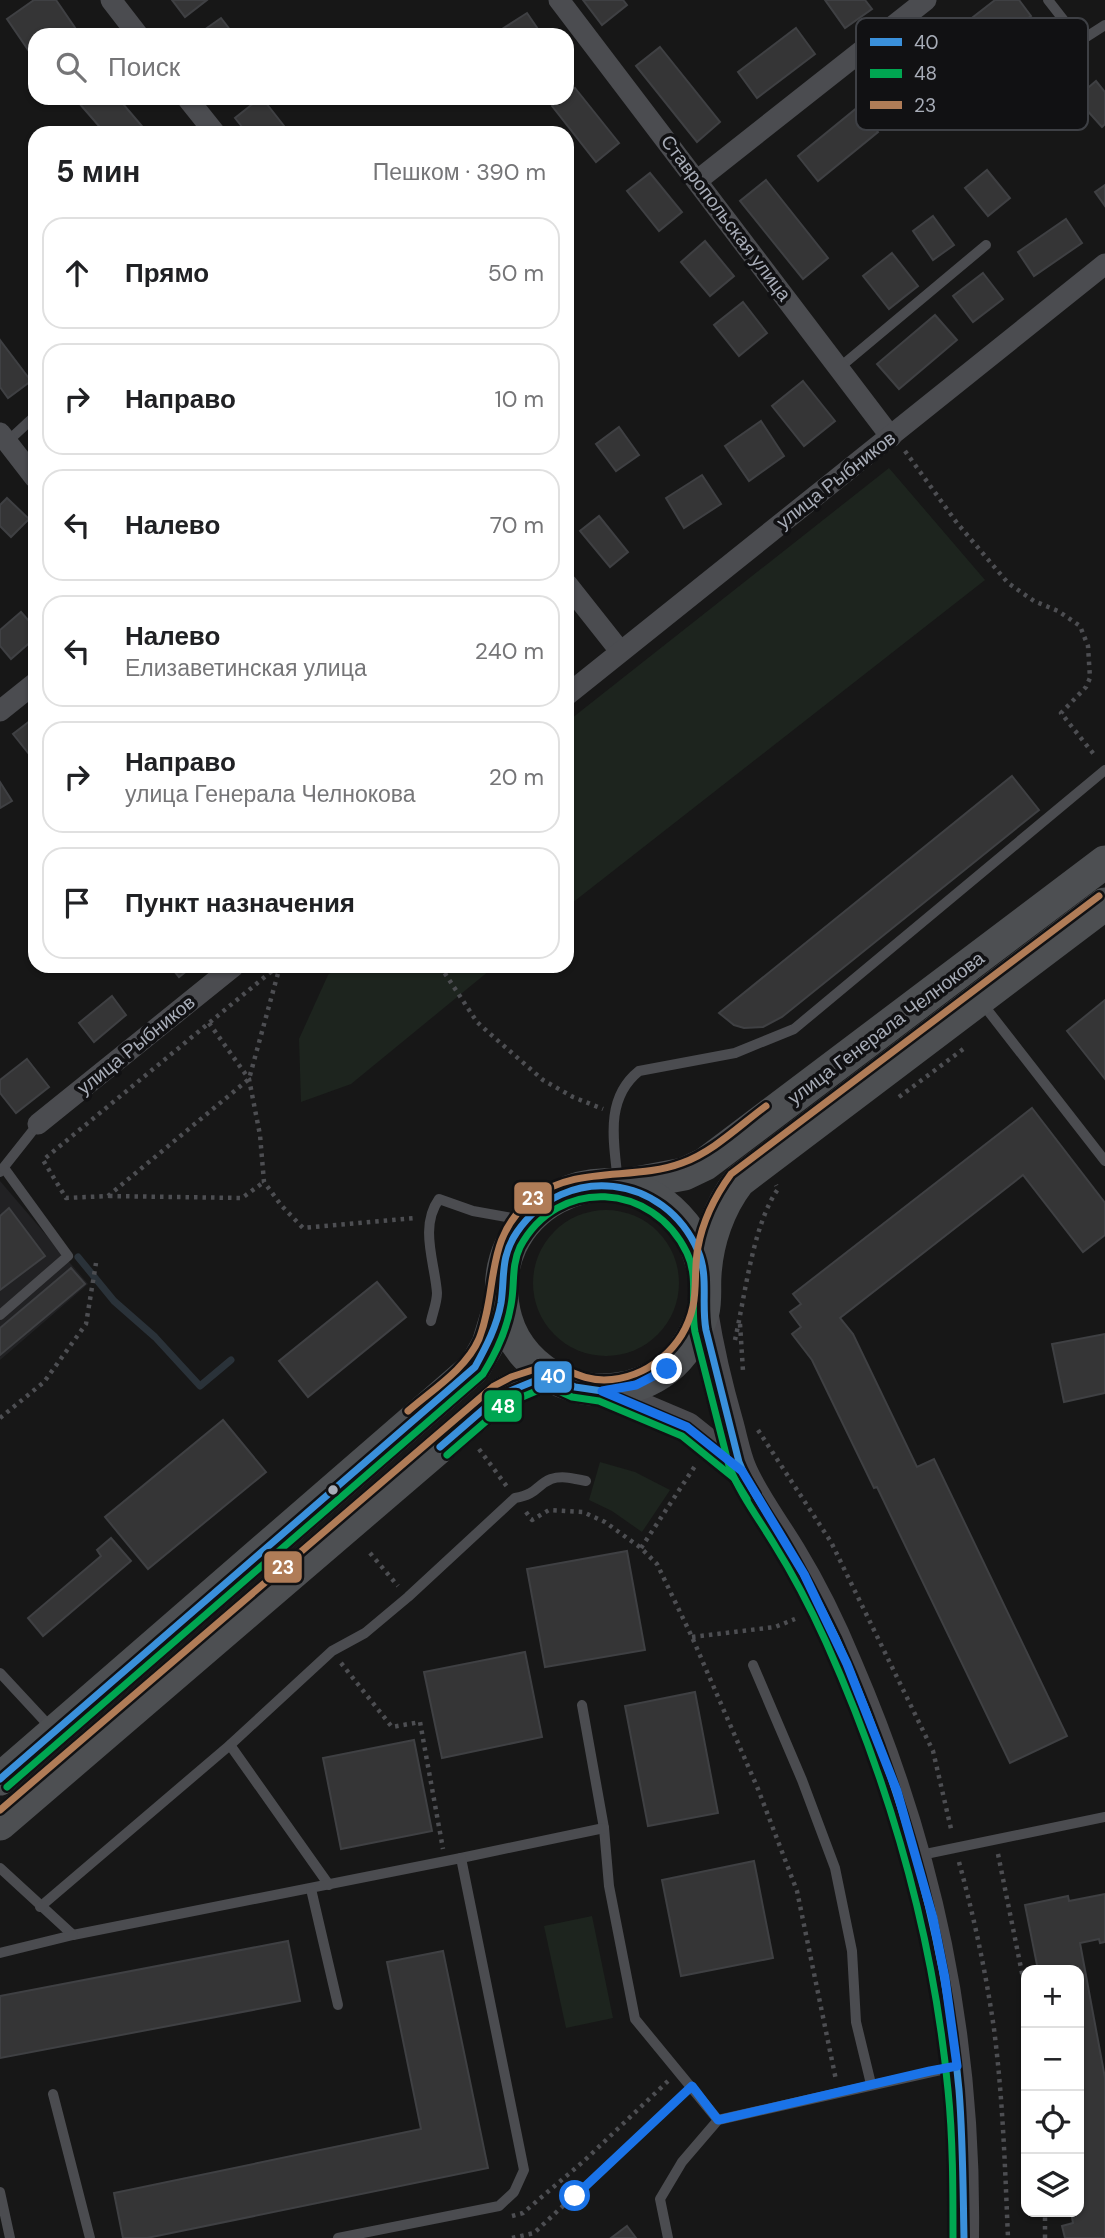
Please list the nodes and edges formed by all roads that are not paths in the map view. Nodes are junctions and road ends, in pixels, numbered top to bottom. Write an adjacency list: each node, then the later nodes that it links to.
1 (111, 0): 8 (street)
2 (559, 0): 13 (street, Ставропольская улица)
3 (926, 0): 5 (street)
4 (1048, 0): 6 (lane)
5 (903, 18)
6 (1062, 18)
7 (1105, 25): 9 (lane)
8 (133, 28)
9 (1088, 36)
10 (856, 55): 13 (street)
11 (193, 105): 12 (street)
12 (209, 126)
13 (698, 180): 16 (street, Ставропольская улица)
14 (986, 244): 16 (lane)
15 (1105, 264): 19 (street, улица Рыбников)
16 (839, 368): 19 (street, Ставропольская улица)
17 (28, 421): 18 (lane)
18 (3, 437): 20 (street)
19 (891, 437): 22 (street, улица Рыбников)
20 (28, 469)
21 (574, 593): 22 (street)
22 (620, 652): 24 (street, улица Рыбников)
23 (28, 689): 25 (street)
24 (574, 689)
25 (0, 711)
26 (1105, 770): 34 (lane)
27 (1105, 862): 34 (main road, улица Генерала Челнокова)
28 (1105, 904): 30 (main road, улица Генерала Челнокова)
29 (225, 973): 31 (street, улица Рыбников)
30 (979, 999): 32 (lane); 36 (main road, улица Генерала Челнокова)
31 (38, 1124): 33 (lane)
32 (1105, 1161)
33 (2, 1170): 39 (lane)
34 (618, 1186): 35 (main road, улица Генерала Челнокова); 36 (main road, улица Генерала Челнокова)
35 (526, 1220): 37 (main road, улица Генерала Челнокова); 40 (lane)
36 (705, 1274): 38 (main road, улица Генерала Челнокова)
37 (501, 1301): 41 (main road, улица Генерала Челнокова); 48 (main road, улица Генерала Челнокова)
38 (703, 1311): 42 (main road, улица Генерала Челнокова); 43 (main road)
39 (0, 1315)
40 (431, 1321)
41 (548, 1375): 42 (main road, улица Генерала Челнокова); 52 (main road)
42 (602, 1391): 43 (main road)
43 (742, 1471): 54 (main road)
44 (586, 1481): 49 (lane)
45 (753, 1665): 64 (lane)
46 (0, 1673): 48 (lane)
47 (582, 1705): 53 (lane)
48 (55, 1732): 50 (main road, улица Генерала Челнокова)
49 (230, 1745): 57 (lane); 59 (lane)
50 (0, 1779)
51 (1105, 1817): 54 (lane)
52 (0, 1824)
53 (604, 1828): 55 (lane); 66 (lane)
54 (916, 1856): 63 (main road)
55 (461, 1858): 57 (lane); 70 (lane)
56 (0, 1868): 59 (lane)
57 (329, 1885): 58 (lane)
58 (311, 1889): 60 (lane); 62 (lane)
59 (40, 1907): 60 (lane)
60 (73, 1935): 61 (lane)
61 (0, 1953)
62 (338, 2005)
63 (957, 2066): 64 (lane); 72 (main road)
64 (871, 2084): 66 (lane)
65 (53, 2094): 69 (lane)
66 (718, 2120): 71 (lane)
67 (0, 2192): 68 (lane)
68 (10, 2238)
69 (90, 2238)
70 (338, 2238)
71 (668, 2238)
72 (964, 2238)

